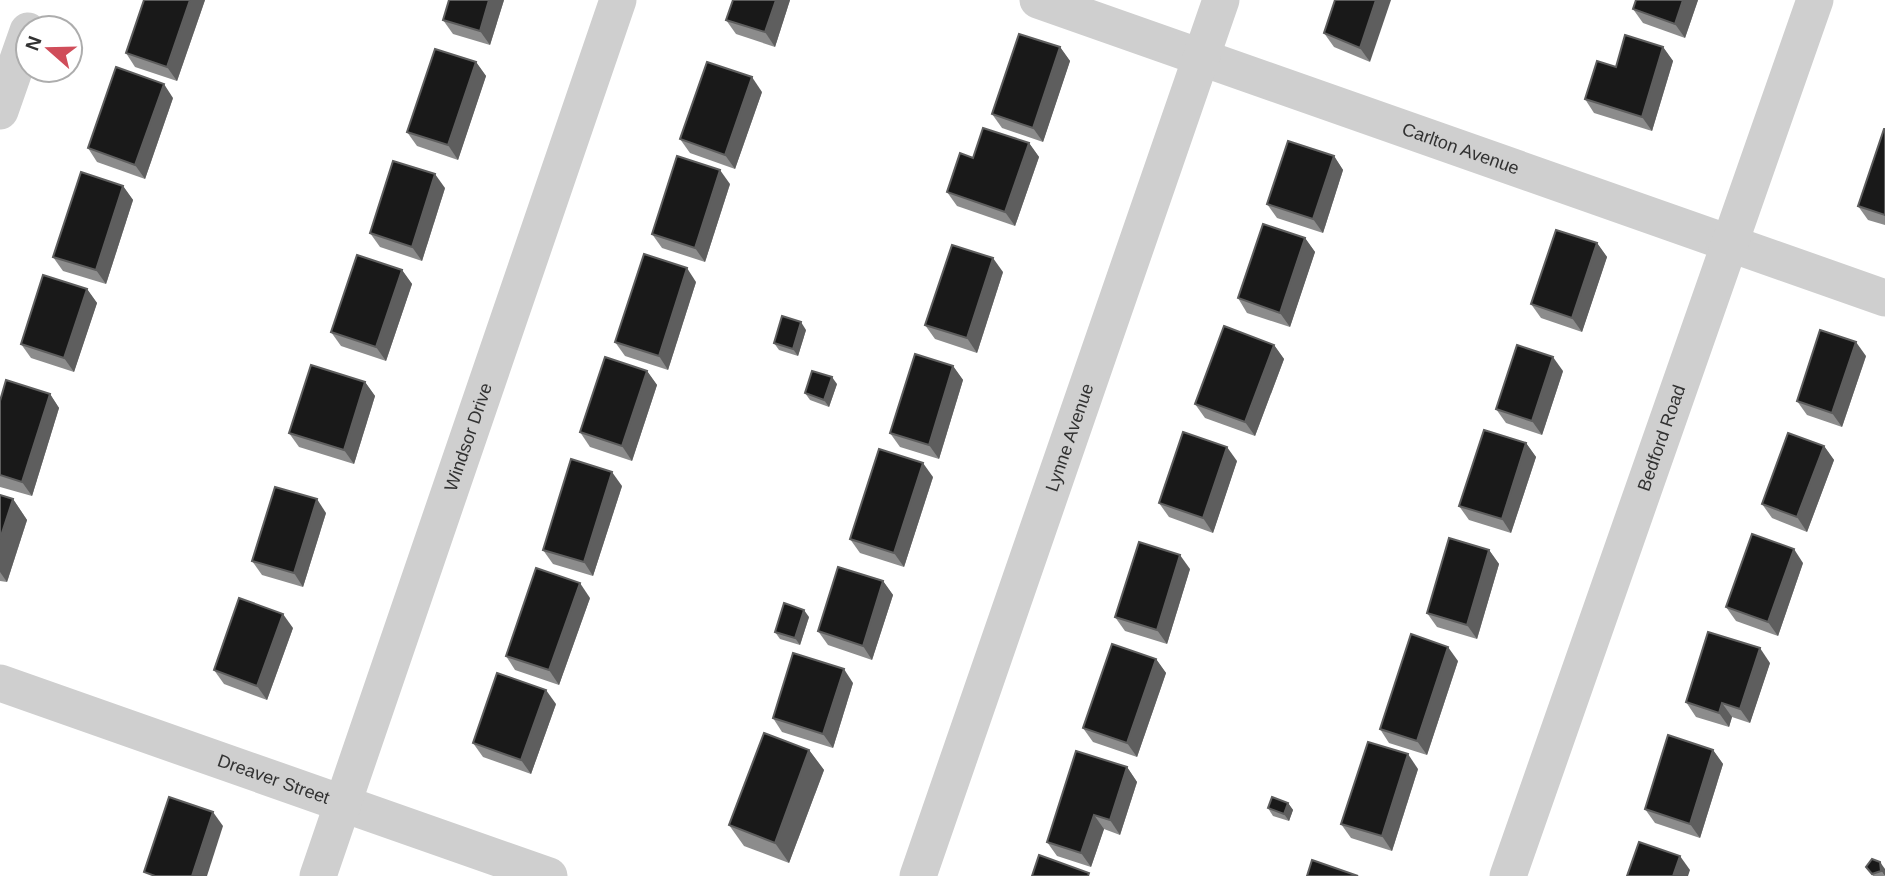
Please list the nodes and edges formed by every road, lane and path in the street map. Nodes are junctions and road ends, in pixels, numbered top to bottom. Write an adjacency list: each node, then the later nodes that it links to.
1 (618, 0): 11 (street, Windsor Drive)
2 (1038, 0): 5 (street, Carlton Avenue)
3 (1222, 0): 5 (street, Lynne Avenue)
4 (1815, 0): 8 (street, Bedford Road)
5 (1201, 58): 8 (street, Carlton Avenue); 14 (street, Lynne Avenue)
6 (14, 70): 7 (street)
7 (0, 111)
8 (1730, 243): 9 (street, Carlton Avenue); 15 (street, Bedford Road)
9 (1885, 298)
10 (0, 683): 11 (street, Dreaver Street)
11 (344, 804): 12 (street, Windsor Drive); 13 (street, Dreaver Street)
12 (317, 876)
13 (549, 876)
14 (918, 876)
15 (1508, 876)

